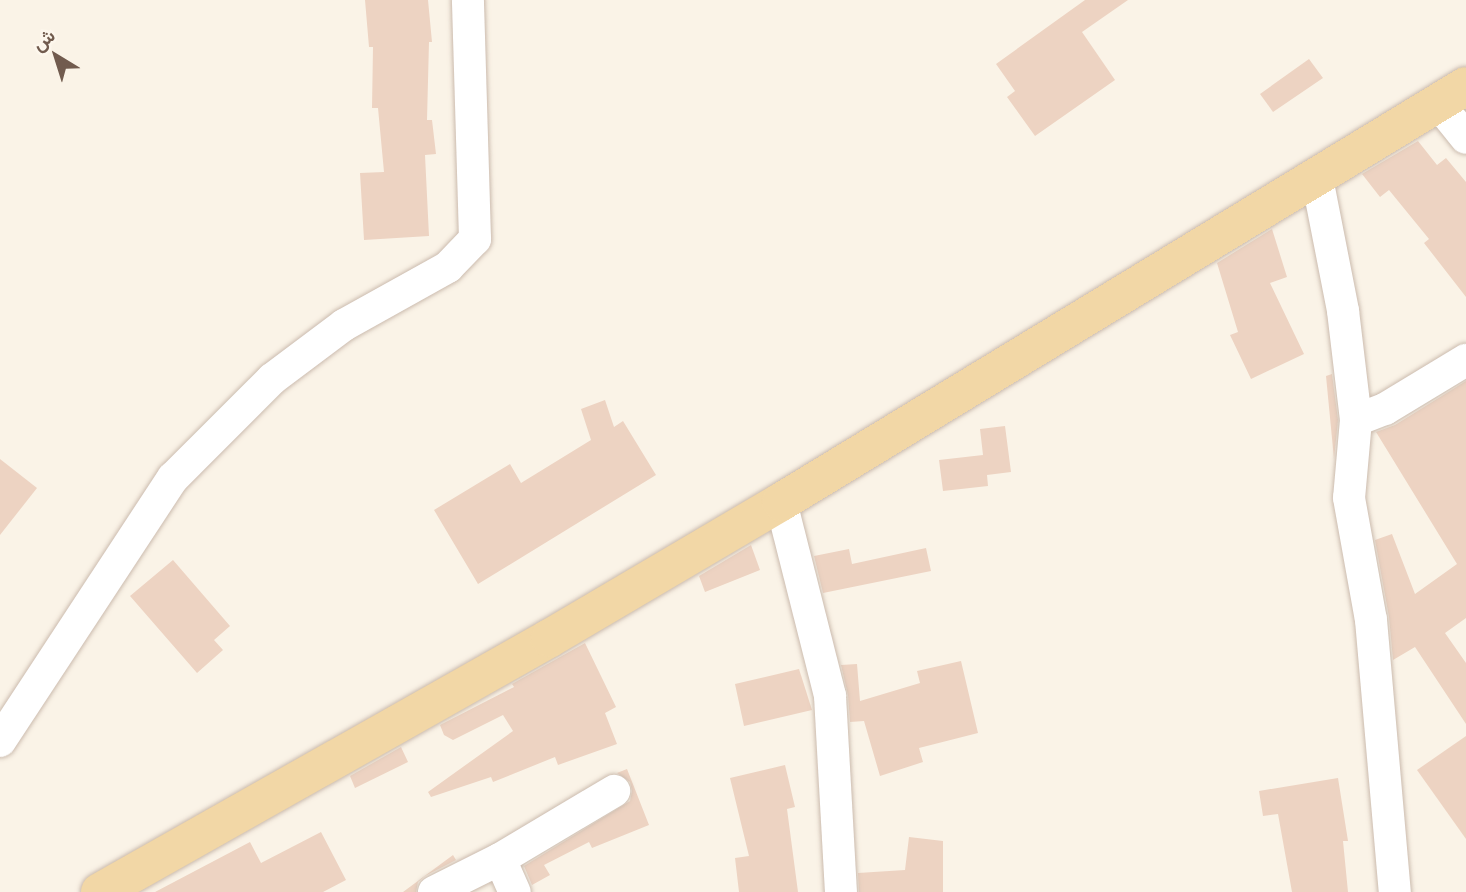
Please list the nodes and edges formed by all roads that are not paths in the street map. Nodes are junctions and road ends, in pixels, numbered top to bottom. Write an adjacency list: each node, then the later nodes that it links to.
1 (468, 0): 8 (street)
2 (1451, 94): 3 (street); 4 (main road)
3 (1466, 138)
4 (1317, 178): 6 (street); 7 (main road)
5 (1466, 360): 6 (street)
6 (1356, 420): 15 (street)
7 (781, 502): 11 (main road); 14 (street)
8 (0, 741)
9 (614, 791): 10 (street)
10 (500, 859): 12 (street); 13 (street)
11 (100, 892)
12 (433, 892)
13 (515, 892)
14 (841, 892)
15 (1395, 892)

